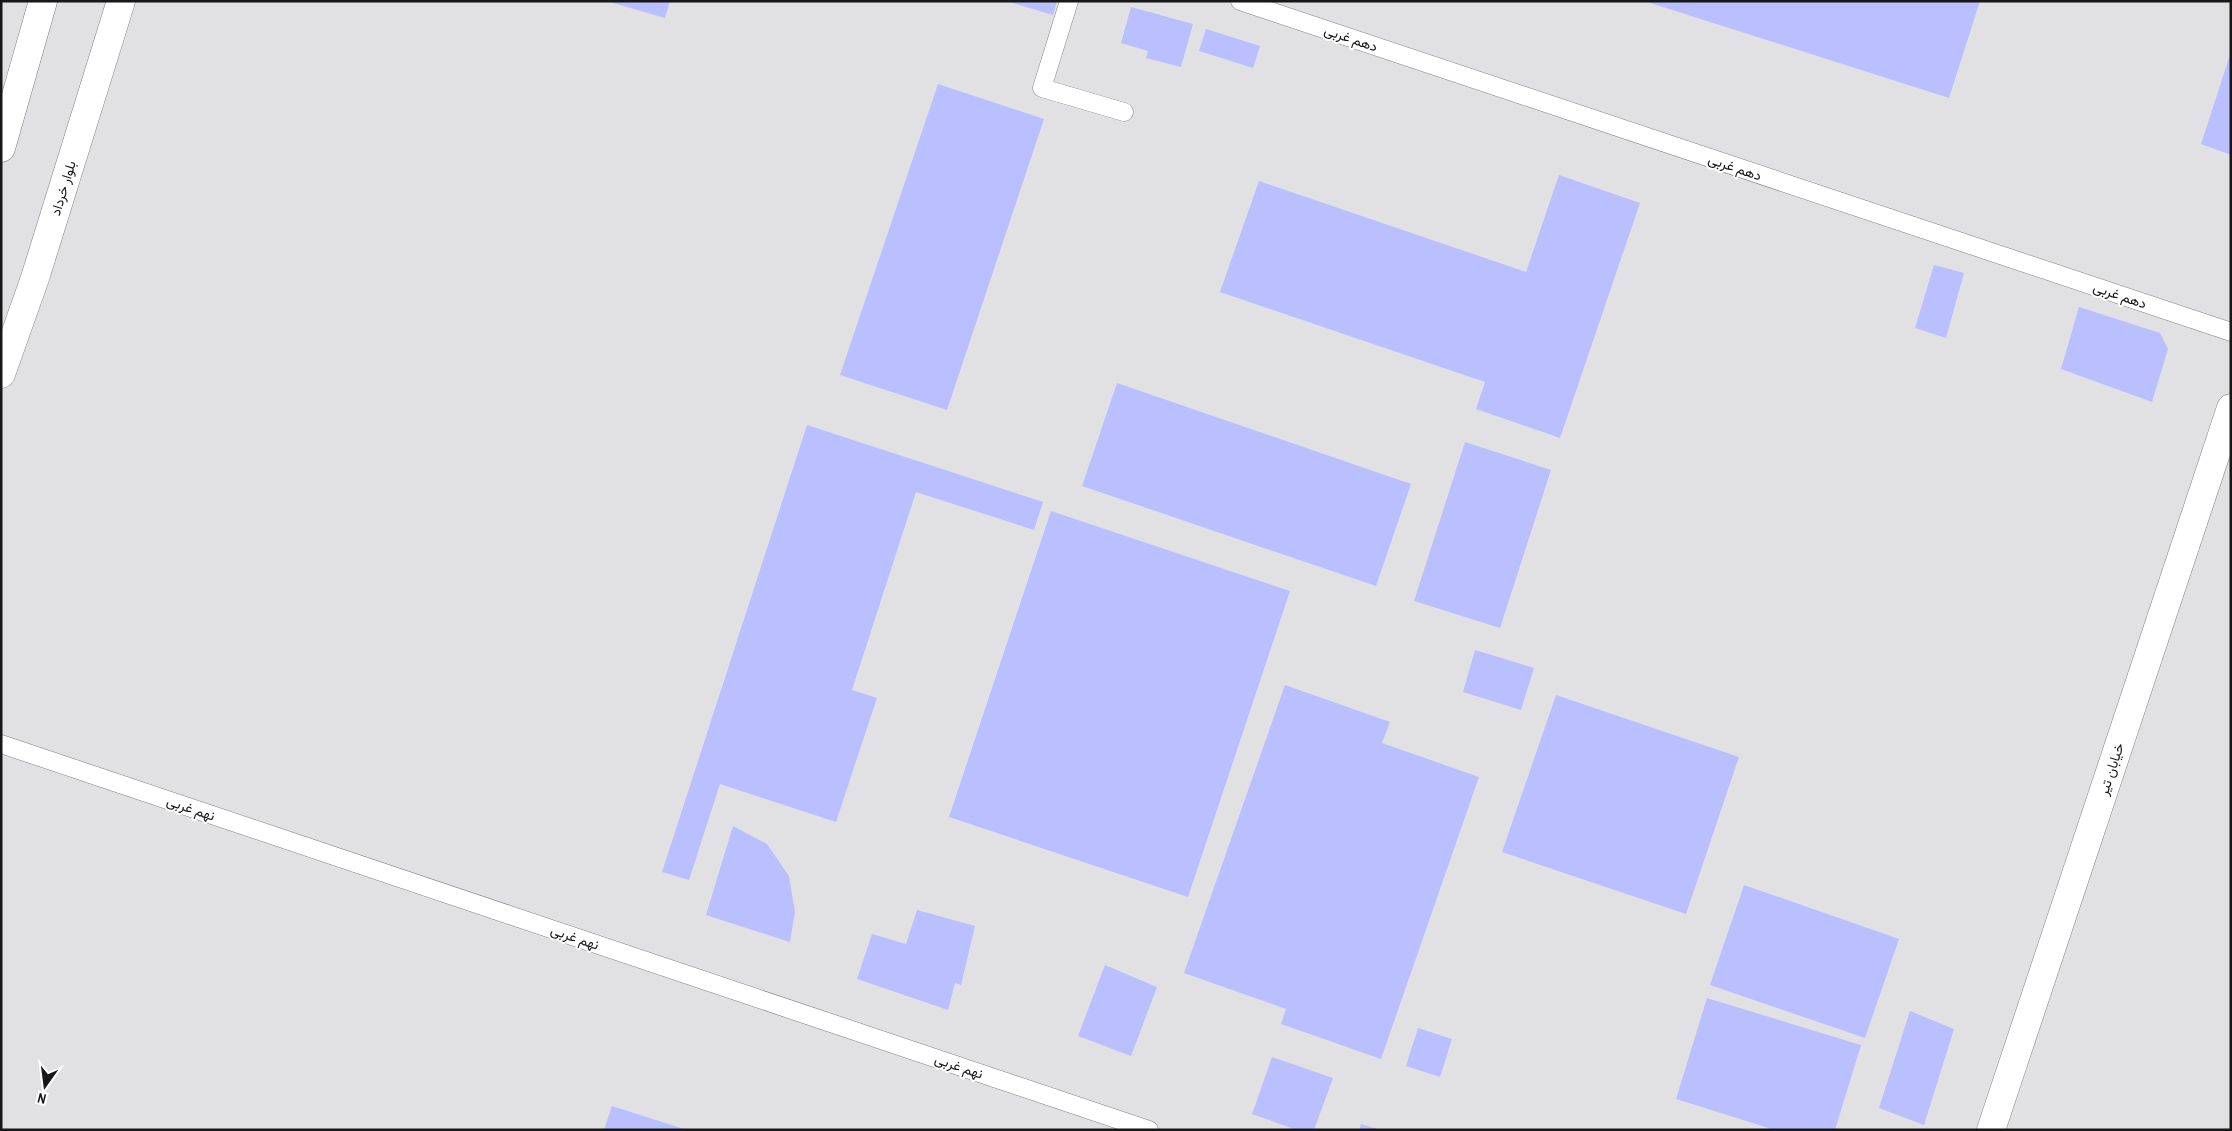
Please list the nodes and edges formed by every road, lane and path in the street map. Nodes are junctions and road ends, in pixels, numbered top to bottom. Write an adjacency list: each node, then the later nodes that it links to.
1 (43, 1): 6 (street)
2 (121, 1): 8 (street, بلوار خرداد)
3 (1069, 1): 5 (lane)
4 (1240, 1): 7 (lane, دهم غربی)
5 (1124, 112)
6 (1, 148)
7 (2231, 332)
8 (1, 374)
9 (2231, 408): 12 (street, خیابان تیر)
10 (1, 744): 11 (lane, نهم غربی)
11 (1149, 1130)
12 (1990, 1130)

